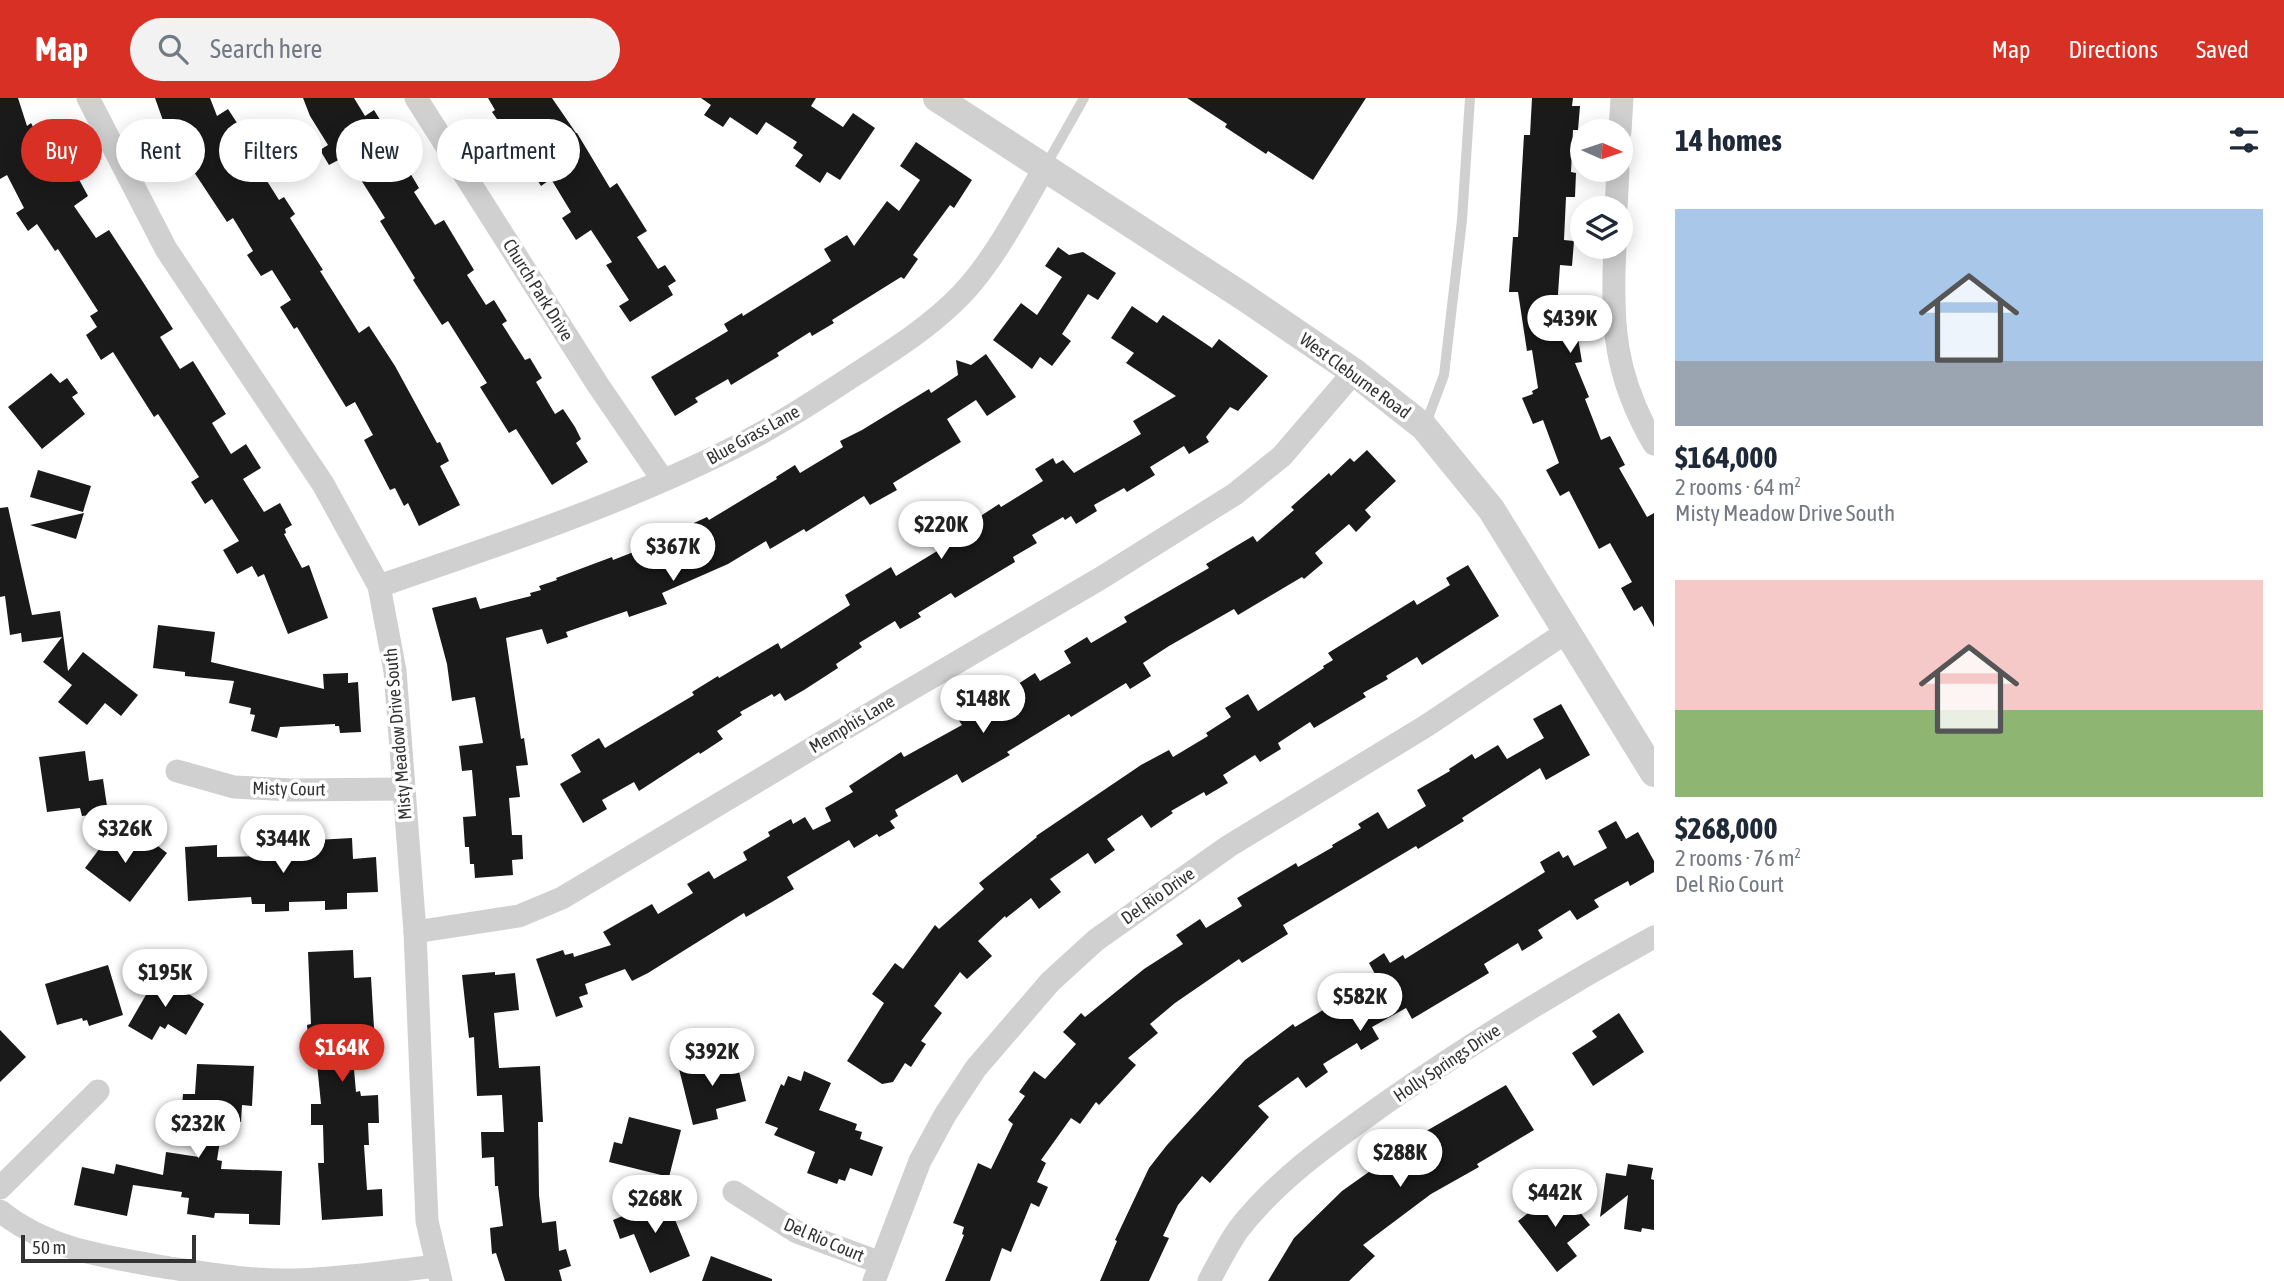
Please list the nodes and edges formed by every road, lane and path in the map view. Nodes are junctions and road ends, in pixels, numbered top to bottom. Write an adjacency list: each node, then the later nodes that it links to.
1 (88, 98): 14 (street, Misty Meadow Drive South)
2 (416, 98): 13 (street, Church Park Drive)
3 (937, 98): 8 (street, West Cleburne Road)
4 (1084, 98): 8 (lane)
5 (1470, 98): 11 (lane)
6 (1622, 98): 7 (street)
7 (1621, 119)
8 (1045, 167): 10 (street, West Cleburne Road); 13 (street, Blue Grass Lane)
9 (1614, 259): 12 (street)
10 (1354, 372): 11 (street, West Cleburne Road); 19 (street, Memphis Lane)
11 (1424, 427): 15 (street, West Cleburne Road)
12 (1654, 444)
13 (663, 480): 14 (street, Blue Grass Lane)
14 (379, 586): 18 (street, Misty Meadow Drive South)
15 (1567, 631): 17 (street, West Cleburne Road); 25 (street, Del Rio Drive)
16 (177, 771): 18 (street, Misty Court)
17 (1654, 773)
18 (404, 789): 19 (street, Misty Meadow Drive South)
19 (415, 932): 26 (street, Misty Meadow Drive South)
20 (1654, 937): 27 (street, Holly Springs Drive)
21 (98, 1091): 22 (street)
22 (0, 1188)
23 (734, 1192): 25 (street, Del Rio Court)
24 (0, 1211): 26 (street)
25 (878, 1272)
26 (439, 1273)
27 (1209, 1281)

